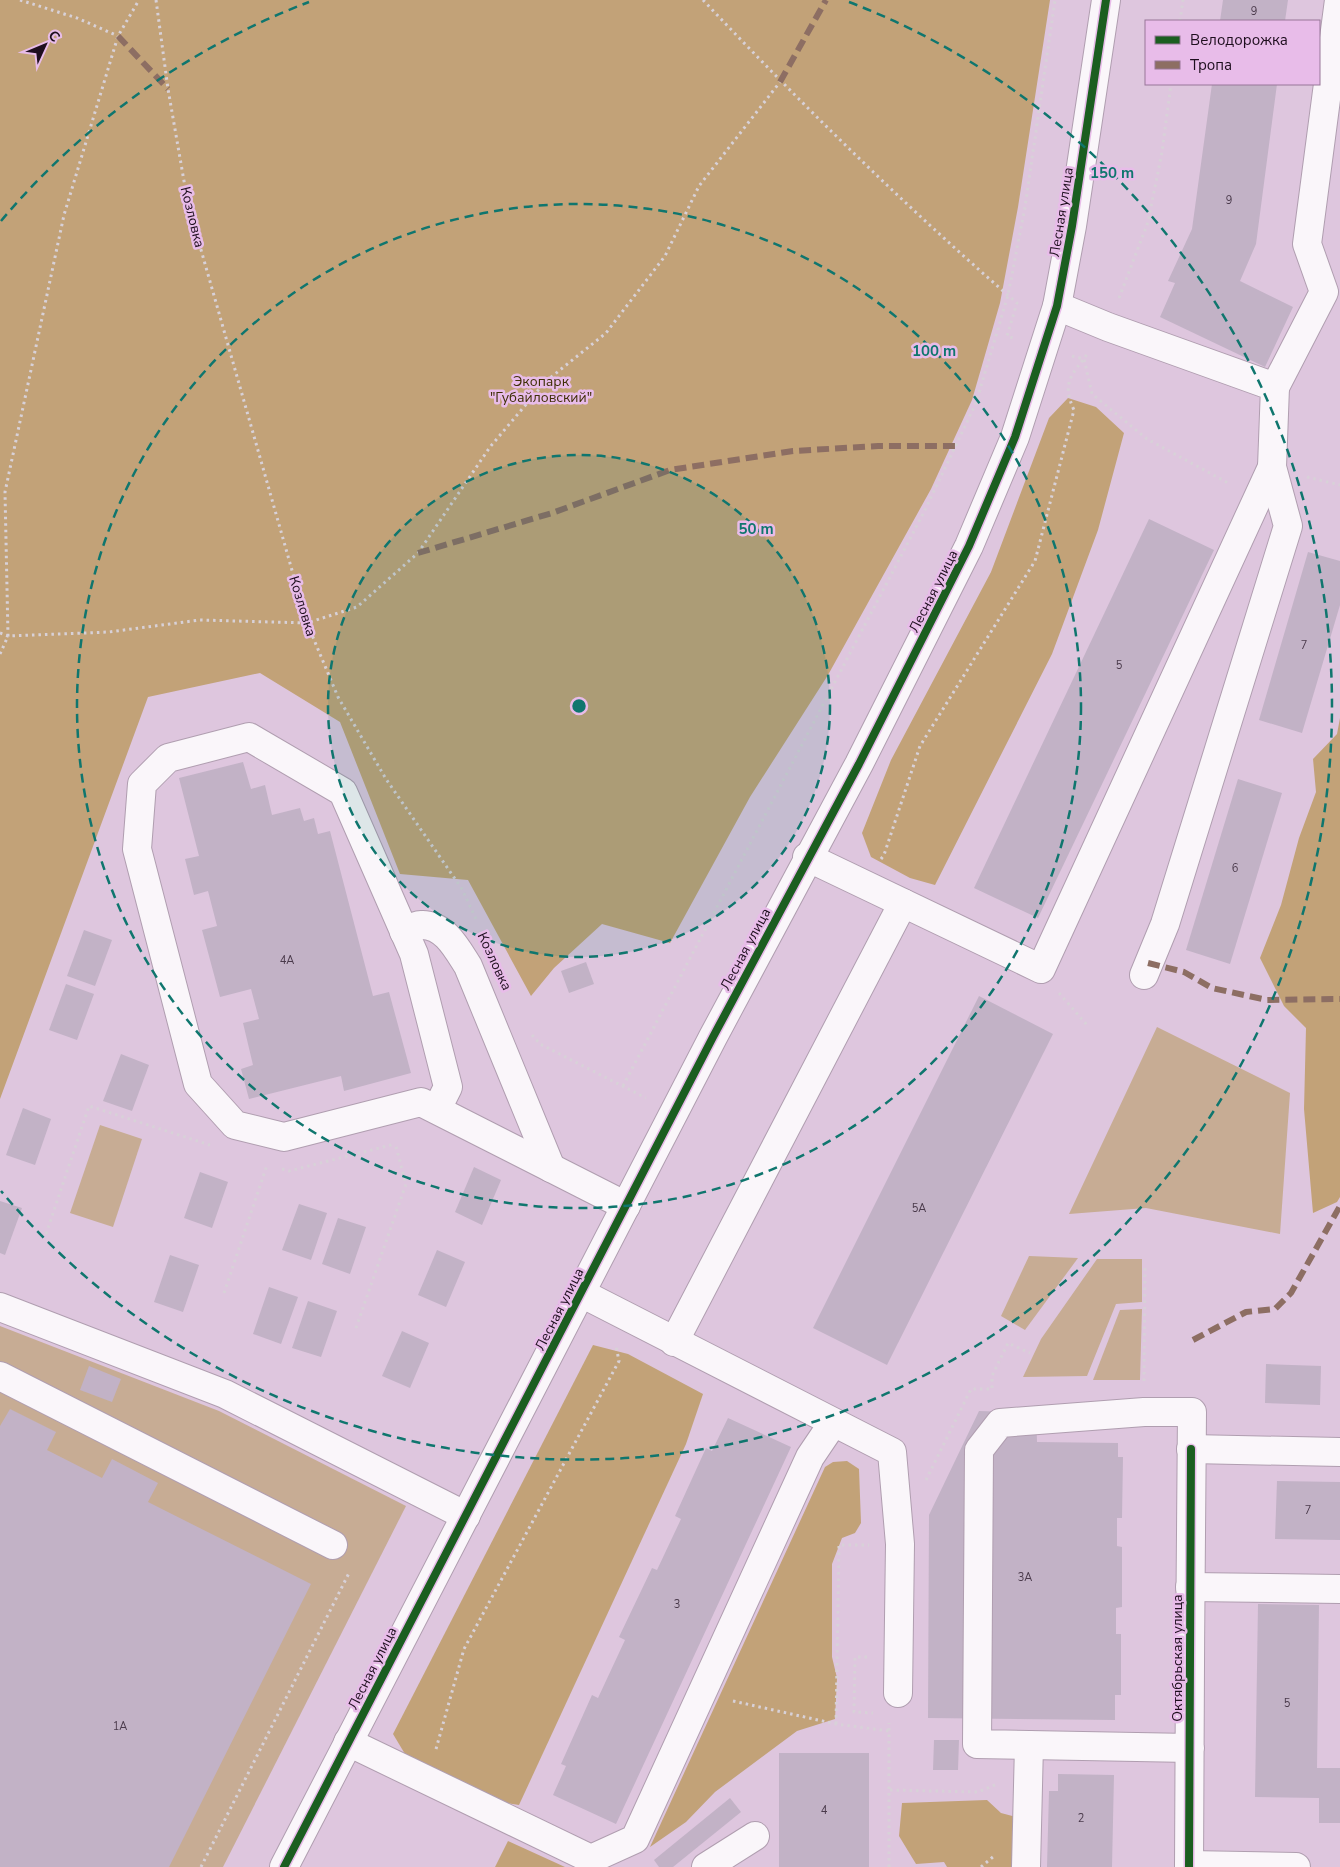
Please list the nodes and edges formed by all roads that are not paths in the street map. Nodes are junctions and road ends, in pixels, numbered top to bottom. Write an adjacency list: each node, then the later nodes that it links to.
1 (1106, 0): 3 (street, Лесная улица)
2 (1339, 0): 4 (street)
3 (1057, 306): 4 (street); 6 (street, Лесная улица)
4 (1275, 386): 5 (street)
5 (1272, 468): 7 (street); 9 (street)
6 (807, 857): 7 (street); 12 (street, Лесная улица)
7 (903, 903): 15 (street)
8 (404, 932): 10 (street); 10 (street); 11 (street)
9 (1144, 975)
10 (437, 1109): 11 (street)
11 (550, 1168): 12 (street)
12 (626, 1206): 13 (street, Лесная улица)
13 (593, 1300): 15 (street); 20 (street, Лесная улица)
14 (0, 1307): 20 (street)
15 (674, 1342): 17 (street)
16 (0, 1376): 21 (street)
17 (833, 1423): 24 (street); 25 (street)
18 (1191, 1450): 19 (street); 22 (street, Октябрьская улица); 27 (street, Октябрьская улица)
19 (1340, 1452)
20 (466, 1516): 25 (street, Лесная улица)
21 (337, 1557)
22 (1190, 1587): 23 (street); 26 (street, Октябрьская улица)
23 (1340, 1589)
24 (898, 1693)
25 (348, 1742): 30 (street, Лесная улица)
26 (1190, 1748): 27 (street); 29 (street, Октябрьская улица)
27 (1028, 1757): 32 (street)
28 (755, 1836): 31 (street)
29 (1189, 1866): 33 (street)
30 (284, 1867)
31 (706, 1867)
32 (1026, 1867)
33 (1296, 1867)

